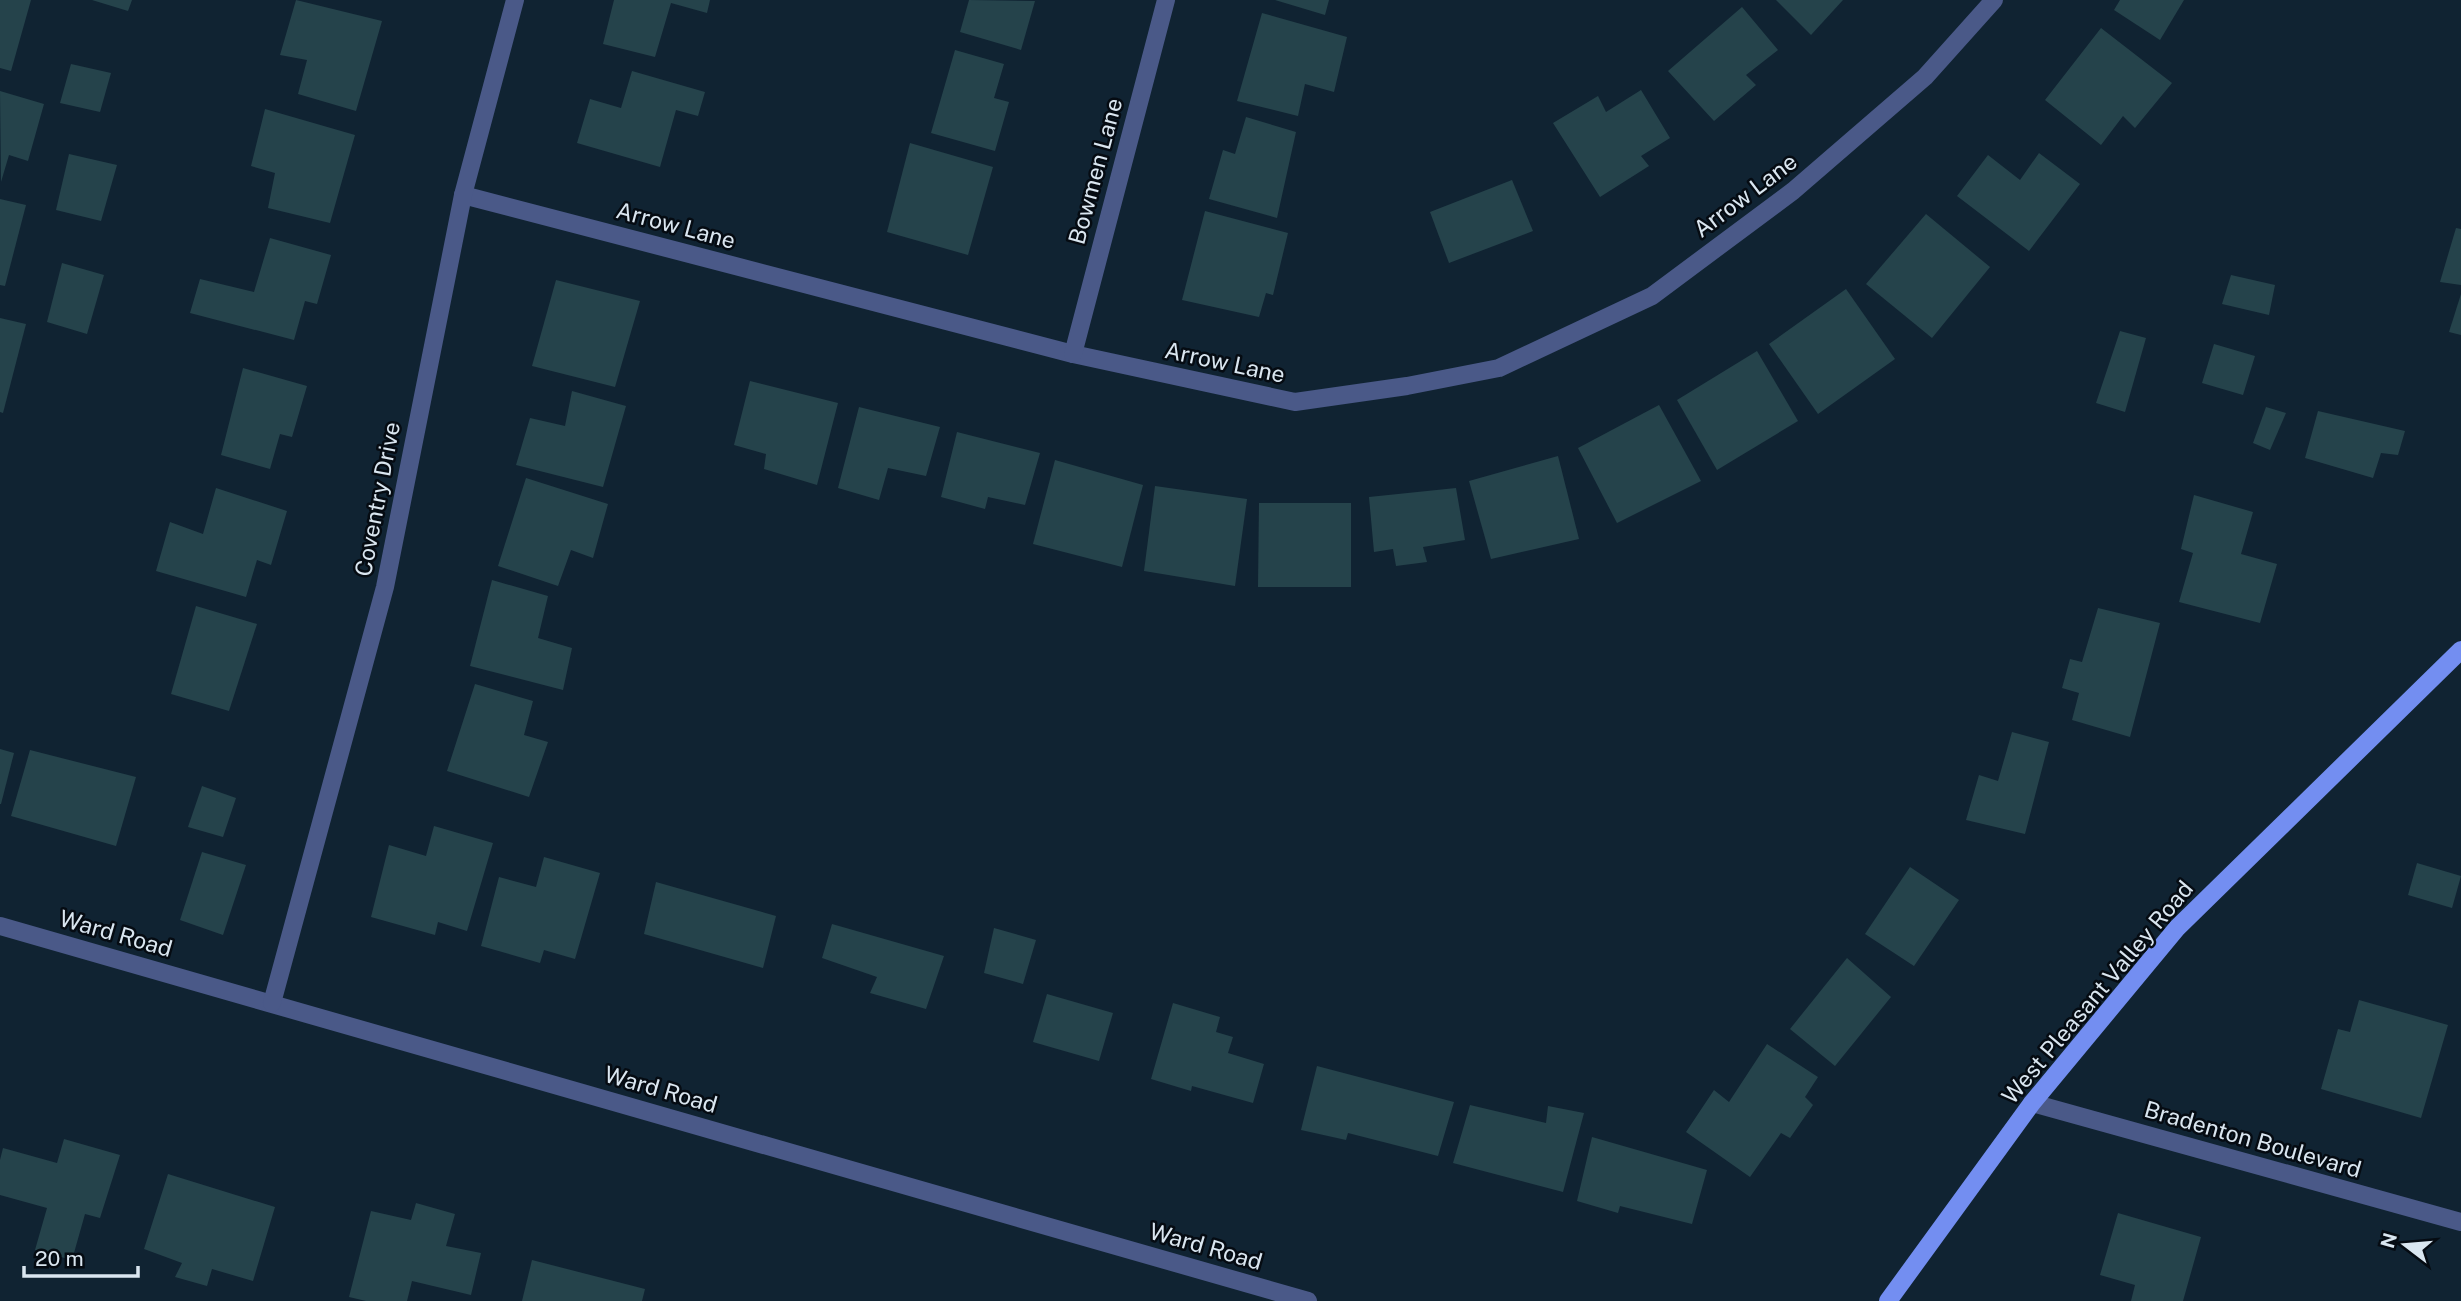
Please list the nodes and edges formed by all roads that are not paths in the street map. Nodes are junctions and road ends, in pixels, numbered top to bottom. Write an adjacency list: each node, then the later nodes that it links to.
1 (514, 0): 4 (street, Coventry Drive)
2 (1166, 0): 5 (street, Bowmen Lane)
3 (1994, 0): 5 (street, Arrow Lane)
4 (463, 195): 5 (street, Arrow Lane); 8 (street, Coventry Drive)
5 (1073, 354)
6 (2461, 650): 9 (main road, West Pleasant Valley Road)
7 (0, 926): 8 (street, Ward Road)
8 (271, 1003): 11 (street, Ward Road)
9 (2032, 1103): 10 (street, Bradenton Boulevard); 12 (main road, West Pleasant Valley Road)
10 (2461, 1222)
11 (1308, 1301)
12 (1888, 1301)

